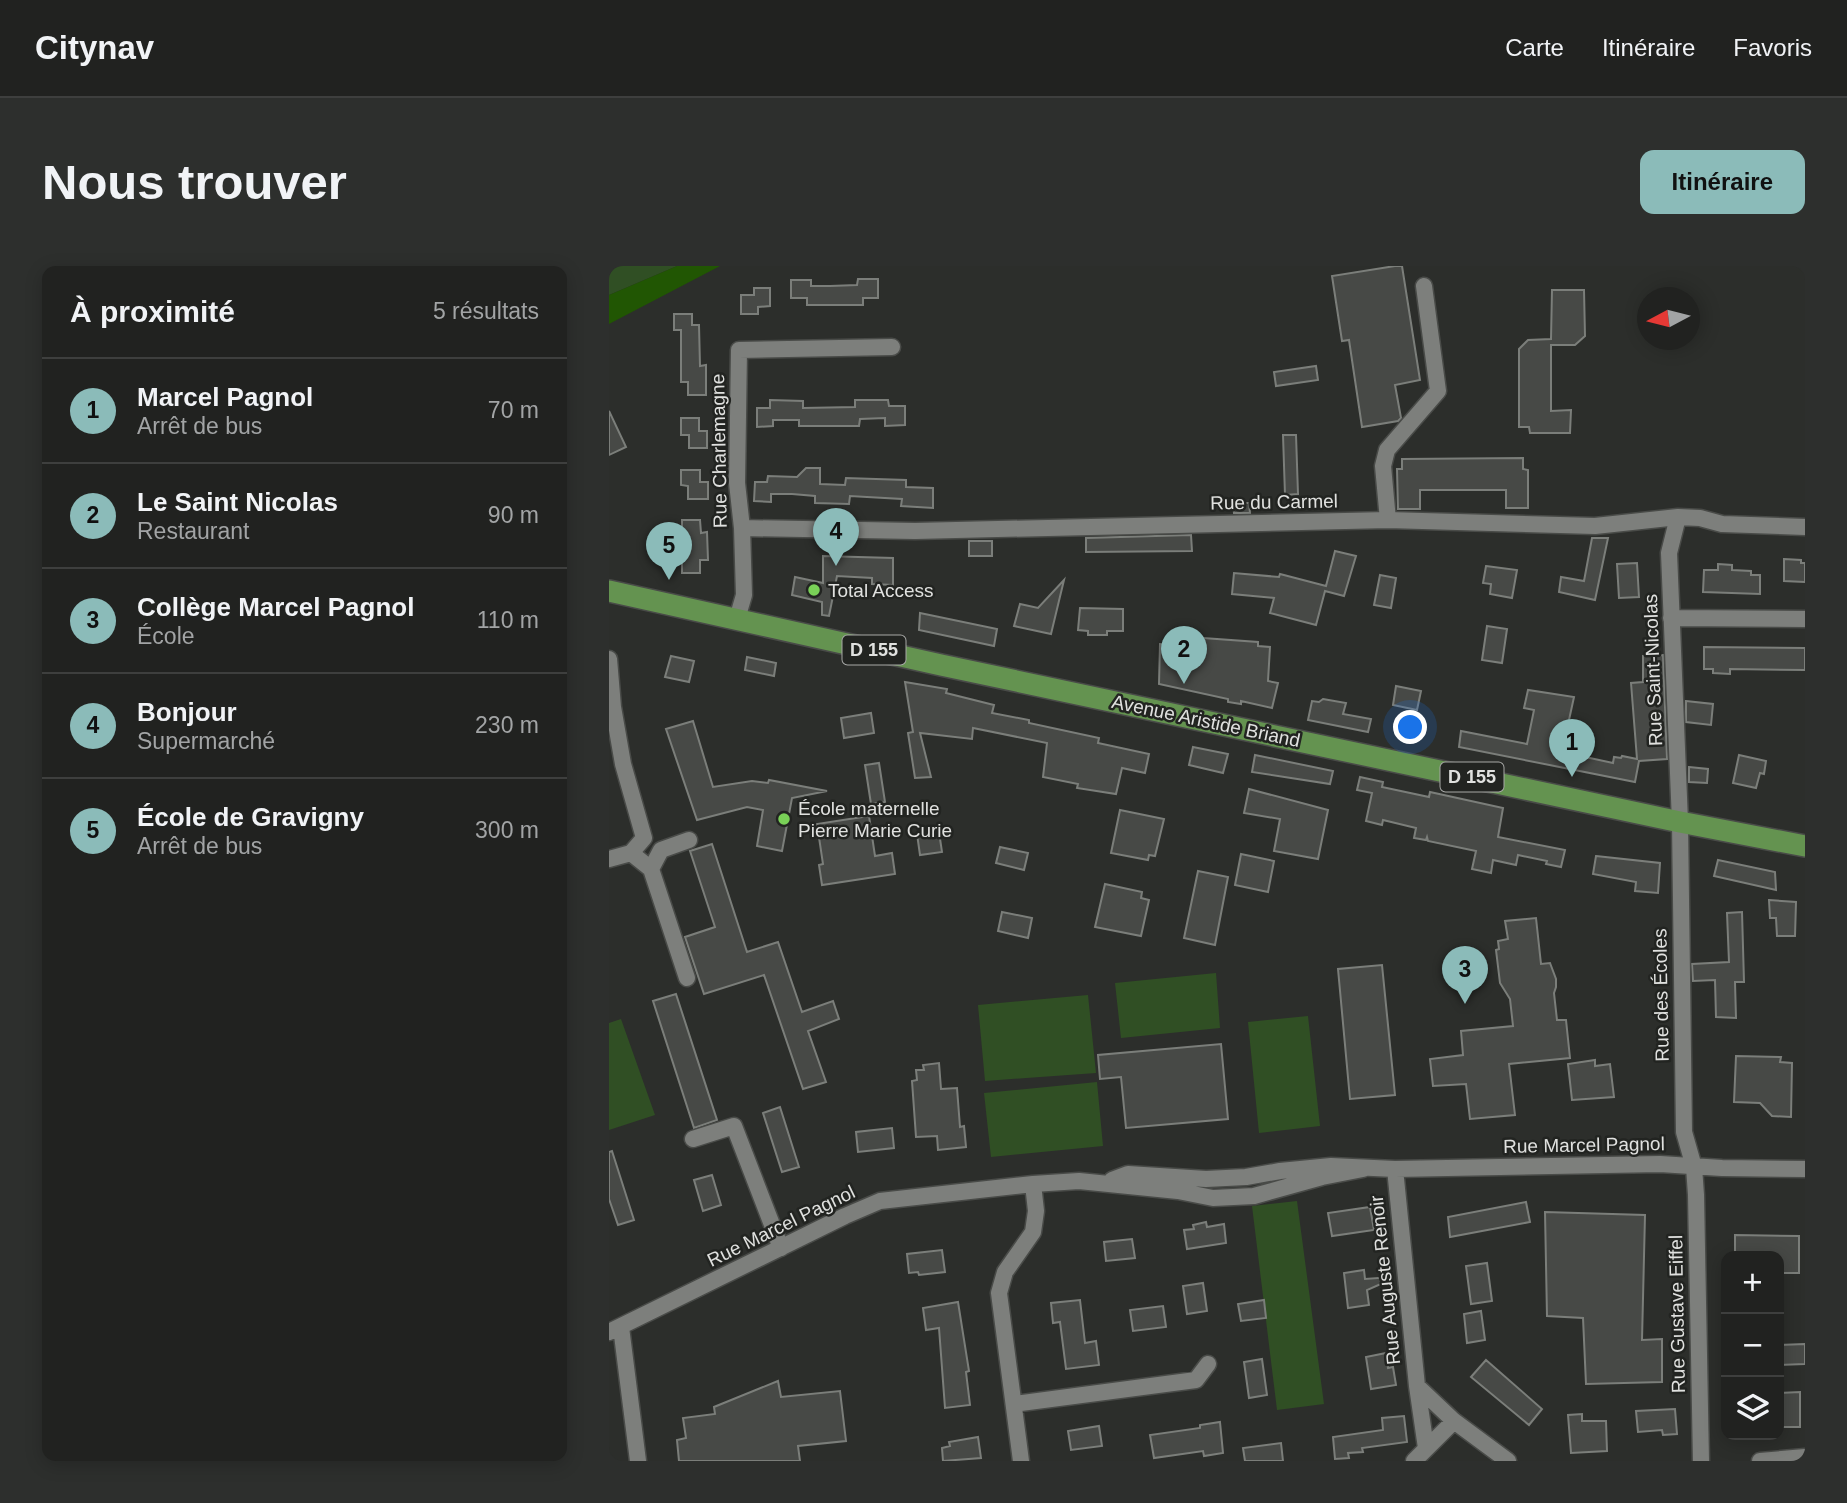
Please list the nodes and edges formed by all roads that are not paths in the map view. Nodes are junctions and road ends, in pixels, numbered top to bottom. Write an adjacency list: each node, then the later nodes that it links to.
1 (1424, 286): 4 (street)
2 (892, 347): 6 (street, Rue Charlemagne)
3 (1678, 517): 4 (street, Rue du Carmel); 5 (street, Rue du Carmel); 8 (street, Rue Saint-Nicolas)
4 (1388, 520): 6 (street, Rue du Carmel)
5 (1805, 527)
6 (742, 528): 9 (street, Rue Charlemagne)
7 (609, 592): 9 (main road, Avenue Aristide Briand / D 155)
8 (1671, 618): 10 (street); 12 (street, Rue Saint-Nicolas)
9 (737, 619): 12 (main road, Avenue Aristide Briand / D 155)
10 (1805, 620)
11 (609, 659): 13 (street)
12 (1680, 822): 15 (main road, Avenue Aristide Briand / D 155); 22 (street, Rue des Écoles)
13 (644, 838): 16 (street); 17 (street)
14 (689, 840): 16 (street)
15 (1805, 846)
16 (661, 850): 19 (street)
17 (631, 853): 18 (street); 19 (street)
18 (609, 859)
19 (651, 869): 20 (street)
20 (687, 978)
21 (693, 1139): 26 (street)
22 (1694, 1167): 23 (street, Rue Marcel Pagnol); 24 (street, Rue Marcel Pagnol); 38 (street, Rue Gustave Eiffel)
23 (1395, 1169): 25 (street, Rue Marcel Pagnol); 29 (street, Rue Auguste Renoir)
24 (1805, 1169)
25 (1033, 1184): 26 (street, Rue Marcel Pagnol); 30 (street)
26 (781, 1248): 27 (street, Rue Marcel Pagnol)
27 (615, 1329): 34 (street)
28 (1208, 1364): 30 (street)
29 (1417, 1386): 31 (street, Rue Auguste Renoir); 32 (street, Rue Auguste Renoir)
30 (1014, 1404): 35 (street)
31 (1454, 1421): 32 (street); 37 (street, Rue Auguste Renoir)
32 (1426, 1448): 36 (street)
33 (1805, 1457): 39 (street)
34 (638, 1461)
35 (1021, 1461)
36 (1414, 1461)
37 (1508, 1461)
38 (1701, 1461)
39 (1760, 1461)

